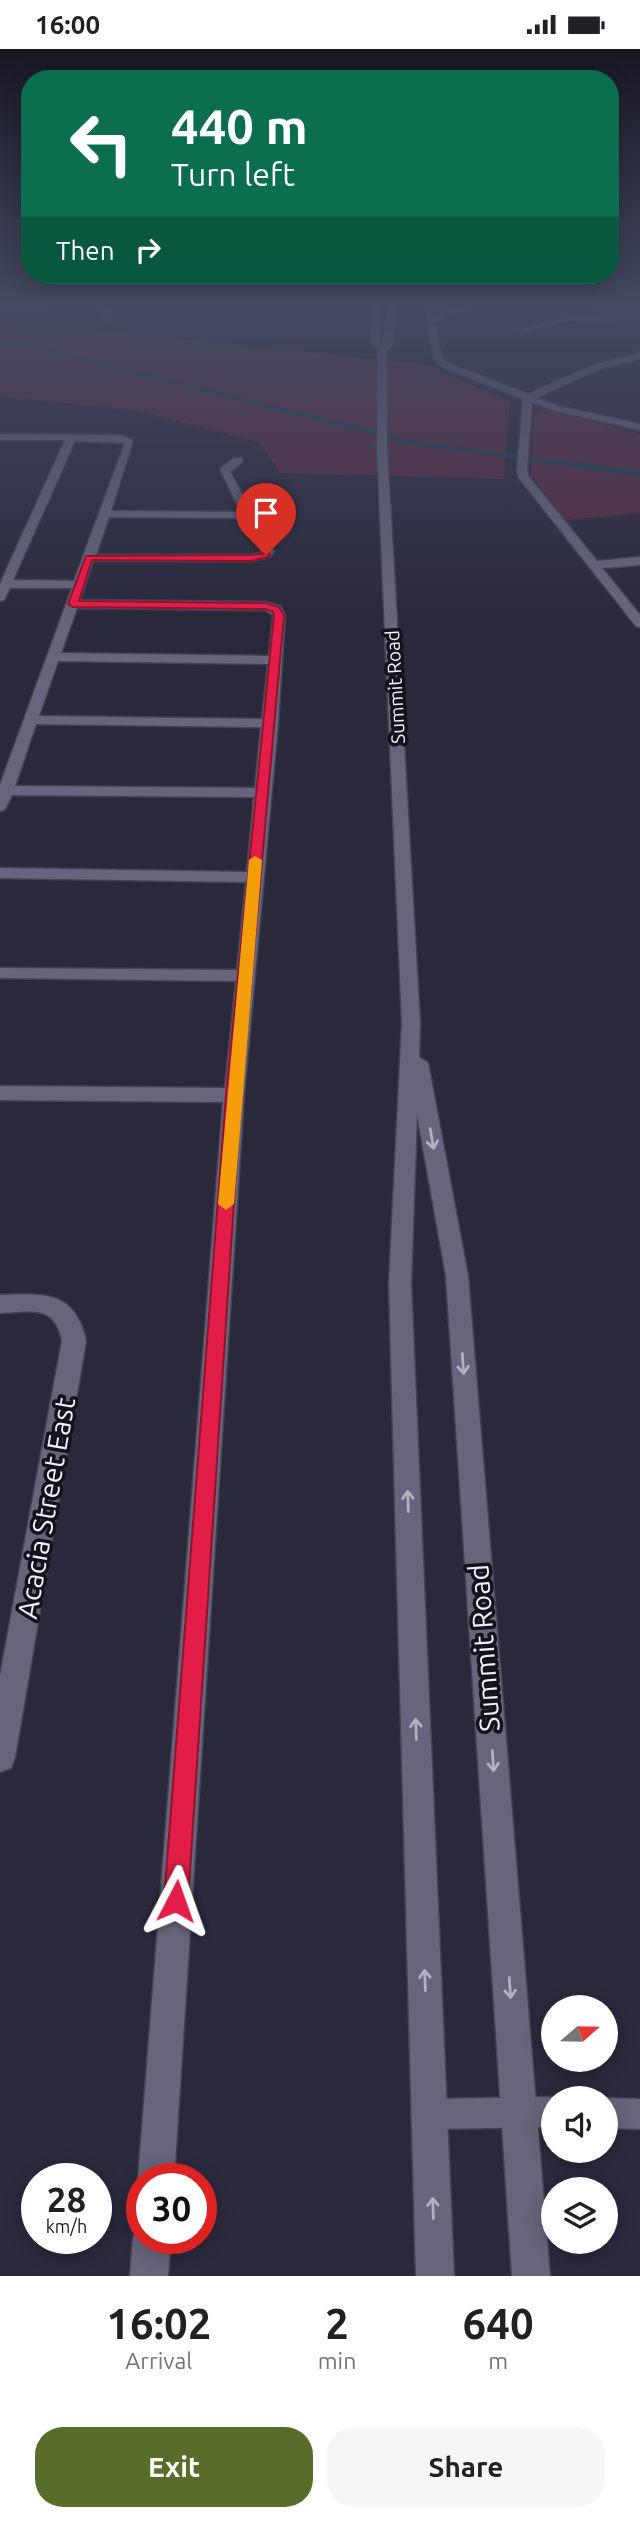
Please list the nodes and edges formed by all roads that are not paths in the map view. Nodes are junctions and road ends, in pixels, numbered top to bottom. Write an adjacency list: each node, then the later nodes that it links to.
1 (381, 409): 27 (street, Summit Road)
2 (527, 409): 12 (street)
3 (558, 409): 4 (street)
4 (640, 427)
5 (0, 437): 6 (street)
6 (71, 438): 8 (street); 13 (street)
7 (238, 460): 9 (street)
8 (104, 514): 9 (street); 10 (street)
9 (248, 515): 10 (street)
10 (89, 558): 14 (street)
11 (640, 562): 12 (street)
12 (593, 565): 15 (street)
13 (2, 592): 14 (street)
14 (76, 594): 16 (street); 17 (street)
15 (640, 623)
16 (55, 657): 17 (street); 18 (street)
17 (275, 660): 19 (street)
18 (31, 720): 19 (street); 20 (street)
19 (271, 723): 21 (street)
20 (5, 790): 21 (street); 22 (street)
21 (262, 793): 24 (street)
22 (0, 806)
23 (0, 873): 24 (street)
24 (254, 877): 26 (street)
25 (0, 974): 26 (street)
26 (247, 976): 29 (street)
27 (411, 1023): 32 (street, Summit Road, one-way to 32); 34 (street, Summit Road, one-way to 27)
28 (0, 1093): 29 (street)
29 (234, 1095): 37 (street)
30 (0, 1304): 31 (street, Acacia Street East)
31 (0, 1757)
32 (519, 2111): 33 (lane); 34 (lane); 41 (street, Summit Road)
33 (541, 2112)
34 (430, 2113): 40 (street, Summit Road, one-way to 34)
35 (618, 2113): 36 (lane)
36 (640, 2114)
37 (157, 2163)
38 (151, 2254): 39 (street)
39 (149, 2276)
40 (435, 2276)
41 (531, 2276)

